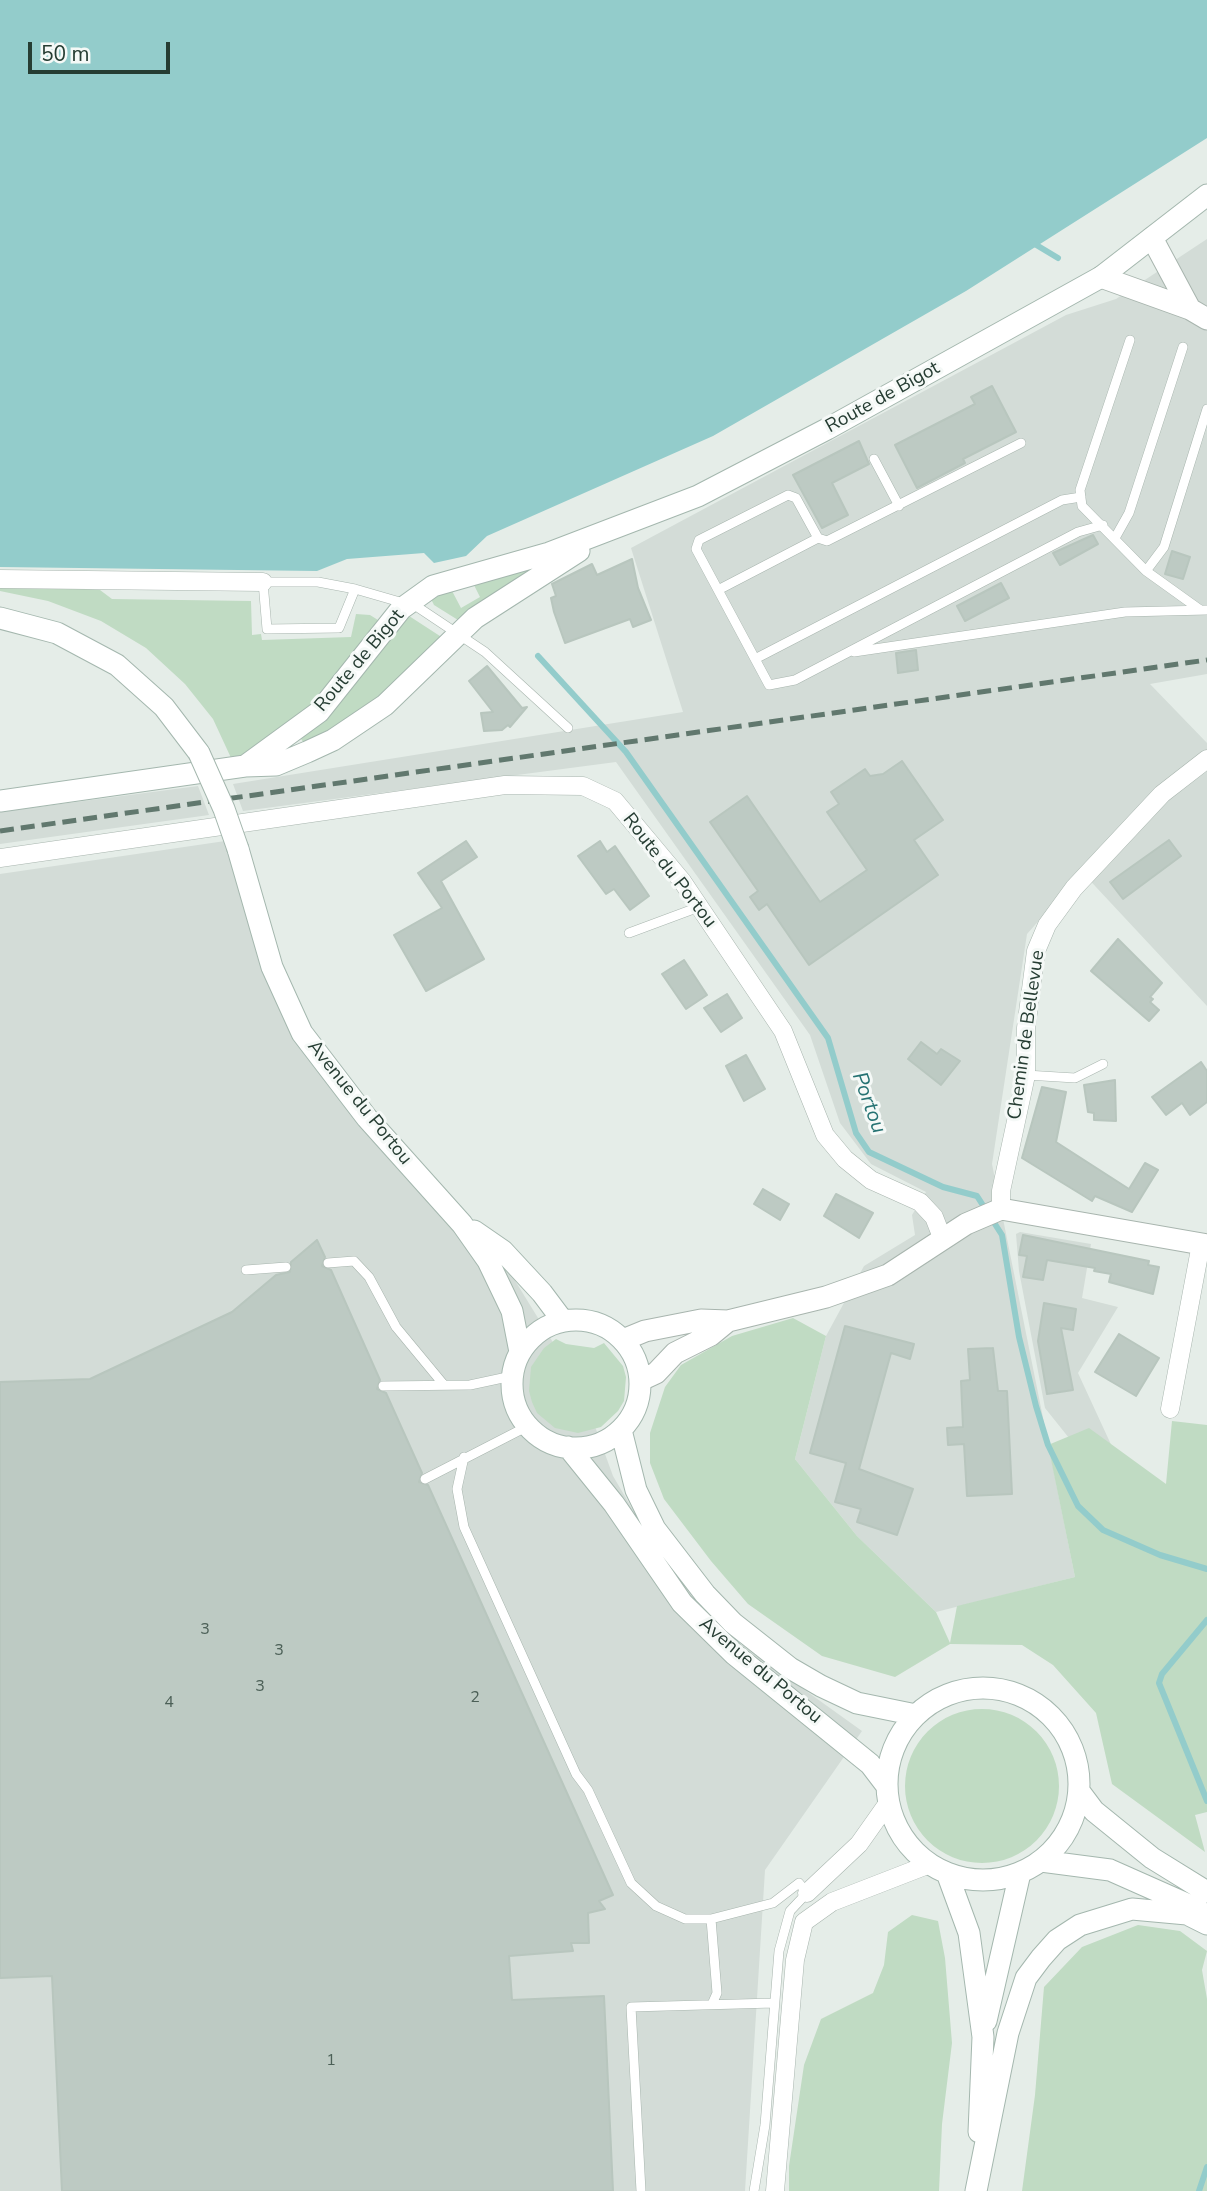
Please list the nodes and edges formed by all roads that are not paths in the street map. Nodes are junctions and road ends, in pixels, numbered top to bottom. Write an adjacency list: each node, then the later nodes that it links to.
1 (1207, 194): 2 (main road, Route de Bigot)
2 (1152, 238): 3 (main road, Route de Bigot); 4 (main road)
3 (1101, 277): 4 (main road); 13 (main road, Route de Bigot)
4 (1199, 314)
5 (1130, 340): 10 (lane)
6 (1183, 347): 15 (lane)
7 (1207, 409): 16 (lane)
8 (1021, 443): 11 (lane)
9 (874, 458): 11 (lane)
10 (1081, 498): 12 (lane); 26 (lane)
11 (899, 506): 14 (lane)
12 (1103, 525): 15 (lane); 25 (lane)
13 (602, 535): 21 (main road, Route de Bigot); 24 (main road, Route de Bigot)
14 (818, 538): 20 (lane); 20 (lane)
15 (1115, 538): 16 (lane)
16 (1146, 571): 22 (lane)
17 (0, 579): 18 (street)
18 (263, 582): 19 (lane); 19 (lane)
19 (355, 589): 21 (lane)
20 (718, 590): 26 (lane)
21 (410, 602): 24 (lane); 29 (main road, Route de Bigot)
22 (1204, 610): 25 (lane)
23 (0, 618): 37 (main road, Avenue du Portou, bridge)
24 (456, 634): 27 (lane); 29 (main road, Route de Bigot)
25 (846, 653): 26 (lane)
26 (755, 659)
27 (568, 728)
28 (1207, 759): 35 (street, Chemin de Bellevue)
29 (245, 765): 30 (main road, Route de Bigot)
30 (0, 801)
31 (0, 858): 32 (street, Route du Portou)
32 (699, 907): 33 (lane); 38 (street, Route du Portou)
33 (629, 933)
34 (1103, 1064): 35 (lane)
35 (1026, 1075): 36 (street, Chemin de Bellevue)
36 (1002, 1209): 38 (main road); 39 (main road)
37 (462, 1224): 44 (main road, Avenue du Portou); 47 (main road, Avenue du Portou)
38 (943, 1240): 45 (main road)
39 (1204, 1244): 43 (street)
40 (328, 1264): 50 (lane)
41 (286, 1267): 42 (lane)
42 (246, 1270)
43 (1201, 1272): 52 (street)
44 (562, 1321): 46 (main road); 47 (main road)
45 (728, 1321): 46 (main road); 49 (main road)
46 (623, 1340): 49 (main road)
47 (520, 1352): 48 (main road)
48 (512, 1376): 50 (lane); 53 (main road)
49 (641, 1380): 54 (main road)
50 (444, 1385): 51 (lane)
51 (383, 1386)
52 (1170, 1409)
53 (527, 1426): 55 (main road); 56 (lane)
54 (621, 1430): 55 (main road); 58 (main road, Avenue du Portou)
55 (568, 1447): 60 (main road, Avenue du Portou)
56 (464, 1457): 57 (lane); 67 (lane)
57 (425, 1479)
58 (916, 1715): 59 (main road); 60 (main road)
59 (1079, 1791): 61 (main road); 64 (main road)
60 (887, 1794): 62 (main road); 65 (street)
61 (1041, 1861): 63 (main road); 66 (main road)
62 (938, 1869): 63 (main road); 71 (main road); 74 (street)
63 (1020, 1873): 71 (main road)
64 (1207, 1892)
65 (807, 1893): 67 (lane); 70 (lane)
66 (1207, 1915)
67 (711, 1919): 69 (lane)
68 (1207, 1924): 75 (main road)
69 (713, 2002): 70 (lane); 72 (lane)
70 (774, 2003): 73 (lane)
71 (983, 2037): 75 (main road)
72 (641, 2191)
73 (754, 2191)
74 (775, 2191)
75 (976, 2191)

